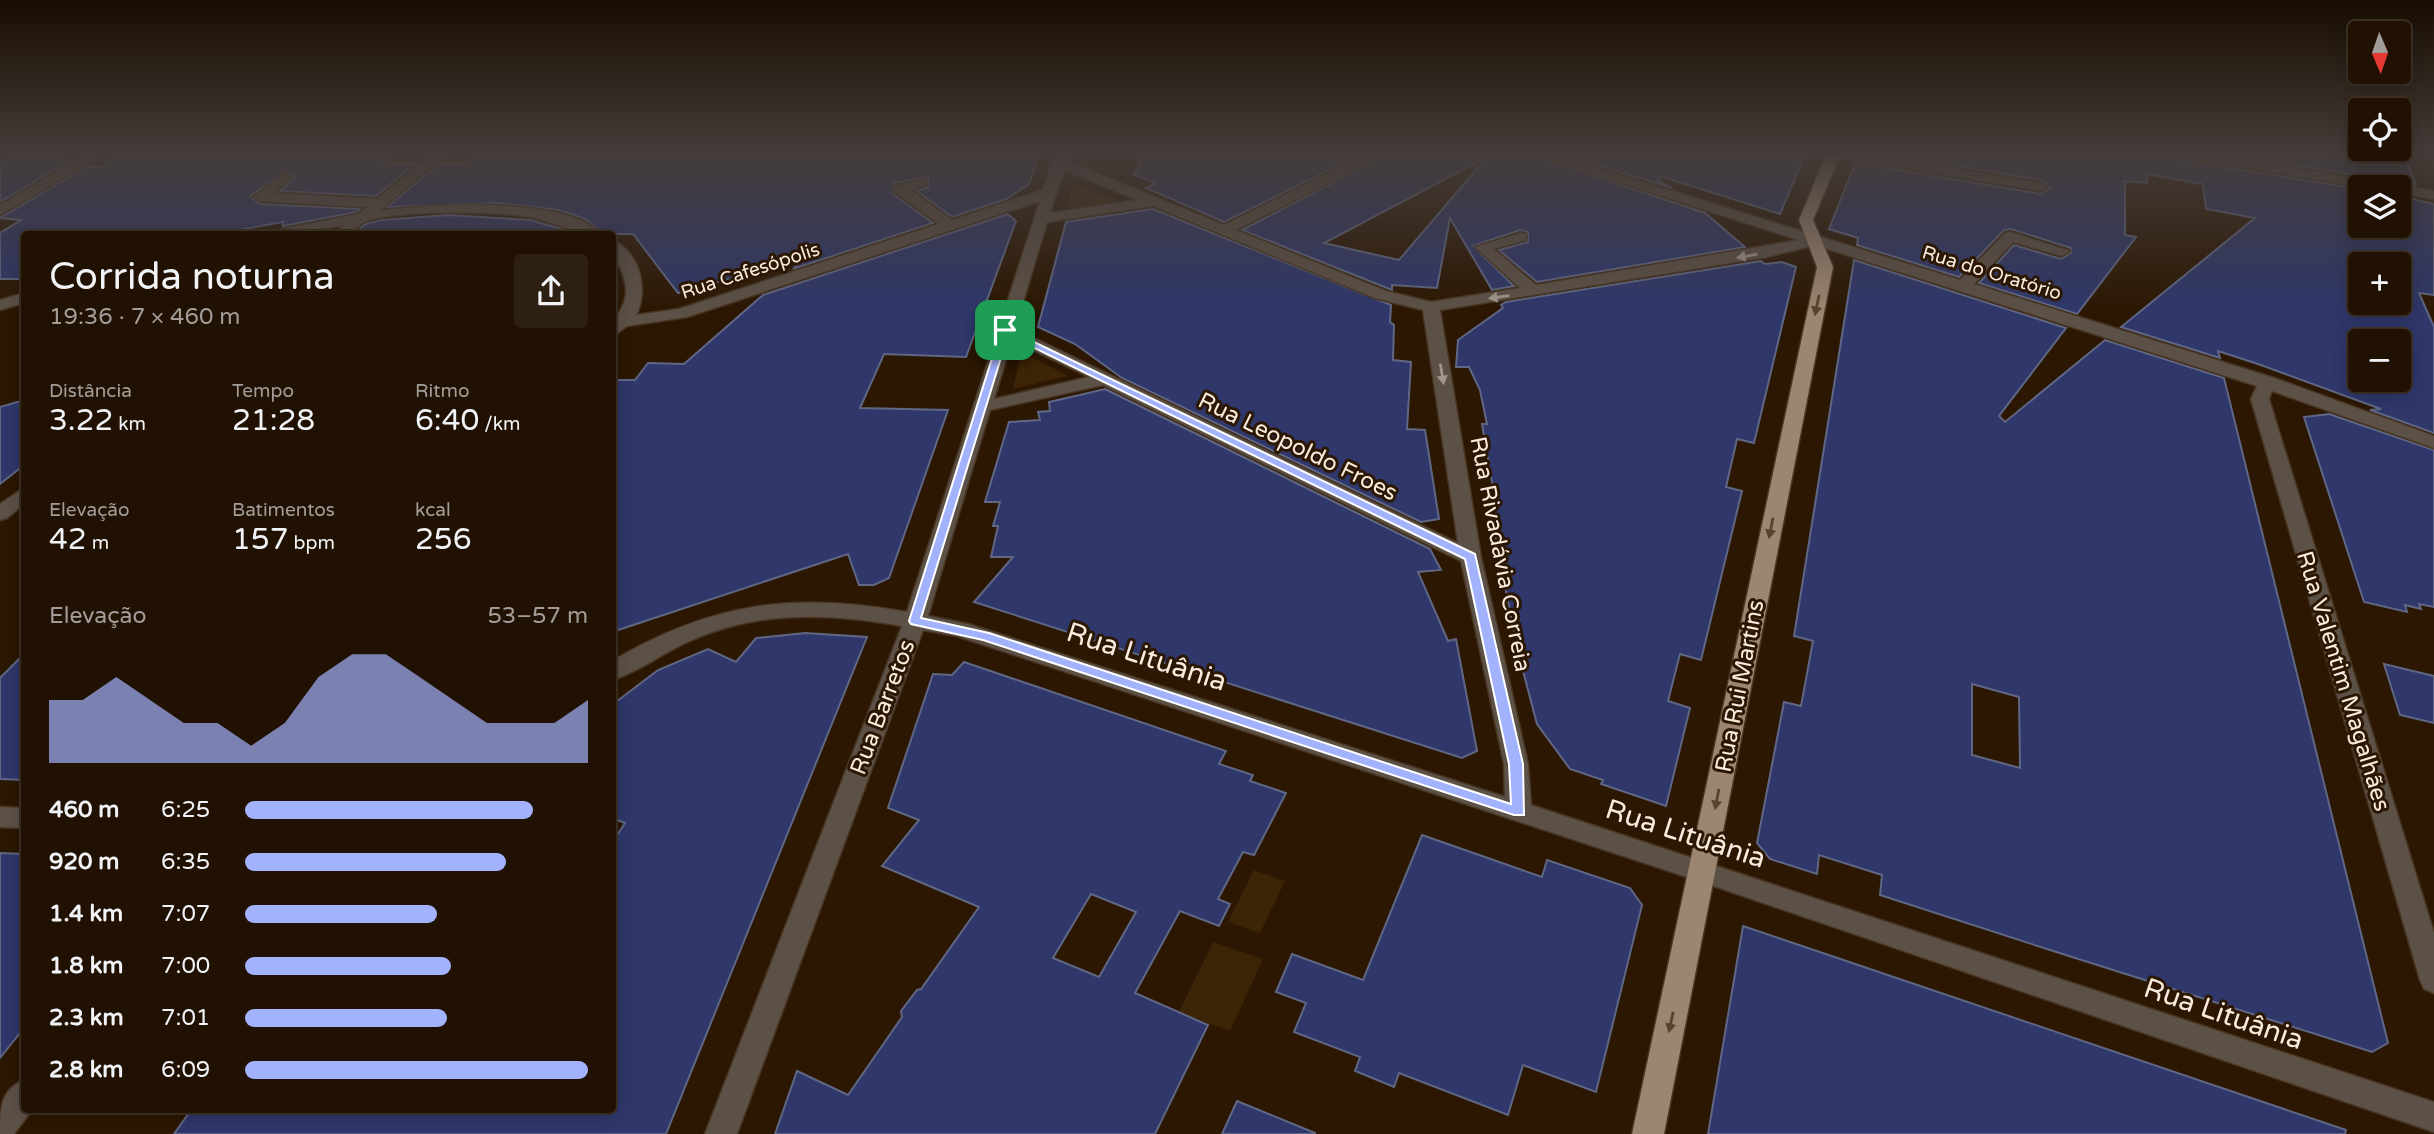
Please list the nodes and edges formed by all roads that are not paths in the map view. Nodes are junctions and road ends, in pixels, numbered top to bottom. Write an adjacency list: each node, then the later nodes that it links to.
1 (377, 206): 10 (street)
2 (924, 206): 12 (street)
3 (1009, 206): 12 (street, Rua Cafesópolis)
4 (1045, 206): 11 (street, Rua Barretos)
5 (1129, 206): 11 (street)
6 (1166, 206): 13 (street)
7 (1274, 206): 13 (street)
8 (1705, 206): 18 (street, Rua do Oratório)
9 (1812, 206): 18 (main road, Rua Rui Martins)
10 (365, 216): 14 (street); 15 (street); 16 (street)
11 (1041, 219): 27 (street, Rua Barretos)
12 (950, 225): 26 (street, Rua Cafesópolis)
13 (1226, 230): 25 (street)
14 (292, 231)
15 (346, 231)
16 (589, 231)
17 (1521, 237): 22 (street)
18 (1814, 240): 21 (street, Rua do Oratório); 22 (street, one-way to 22); 40 (main road, Rua Rui Martins, one-way to 40)
19 (616, 250): 26 (street)
20 (2062, 251): 21 (street)
21 (1964, 285): 29 (street, Rua do Oratório)
22 (1534, 292): 25 (street, one-way to 25)
23 (21, 299): 24 (street)
24 (0, 304)
25 (1432, 307): 34 (street, Rua Rivadávia Correia, one-way to 34)
26 (617, 328)
27 (1005, 330): 28 (street, Rua Leopoldo Froes); 30 (street, Rua Barretos)
28 (1105, 379): 30 (street); 34 (street, Rua Leopoldo Froes)
29 (2268, 382): 31 (street, Rua do Oratório); 41 (street, Rua Valentim Magalhães)
30 (980, 407): 35 (street, Rua Barretos)
31 (2434, 442)
32 (21, 496): 33 (street)
33 (0, 514)
34 (1471, 557): 37 (street, Rua Rivadávia Correia)
35 (915, 621): 36 (street, Rua Lituânia); 37 (street, Rua Lituânia); 45 (street, Rua Barretos)
36 (616, 669)
37 (1519, 811): 40 (street, Rua Lituânia)
38 (0, 817): 39 (street)
39 (21, 818)
40 (1702, 871): 43 (street, Rua Lituânia); 46 (main road, Rua Rui Martins, one-way to 46)
41 (2434, 981)
42 (21, 1099): 44 (street)
43 (2434, 1117)
44 (0, 1127)
45 (721, 1134)
46 (1648, 1134)

